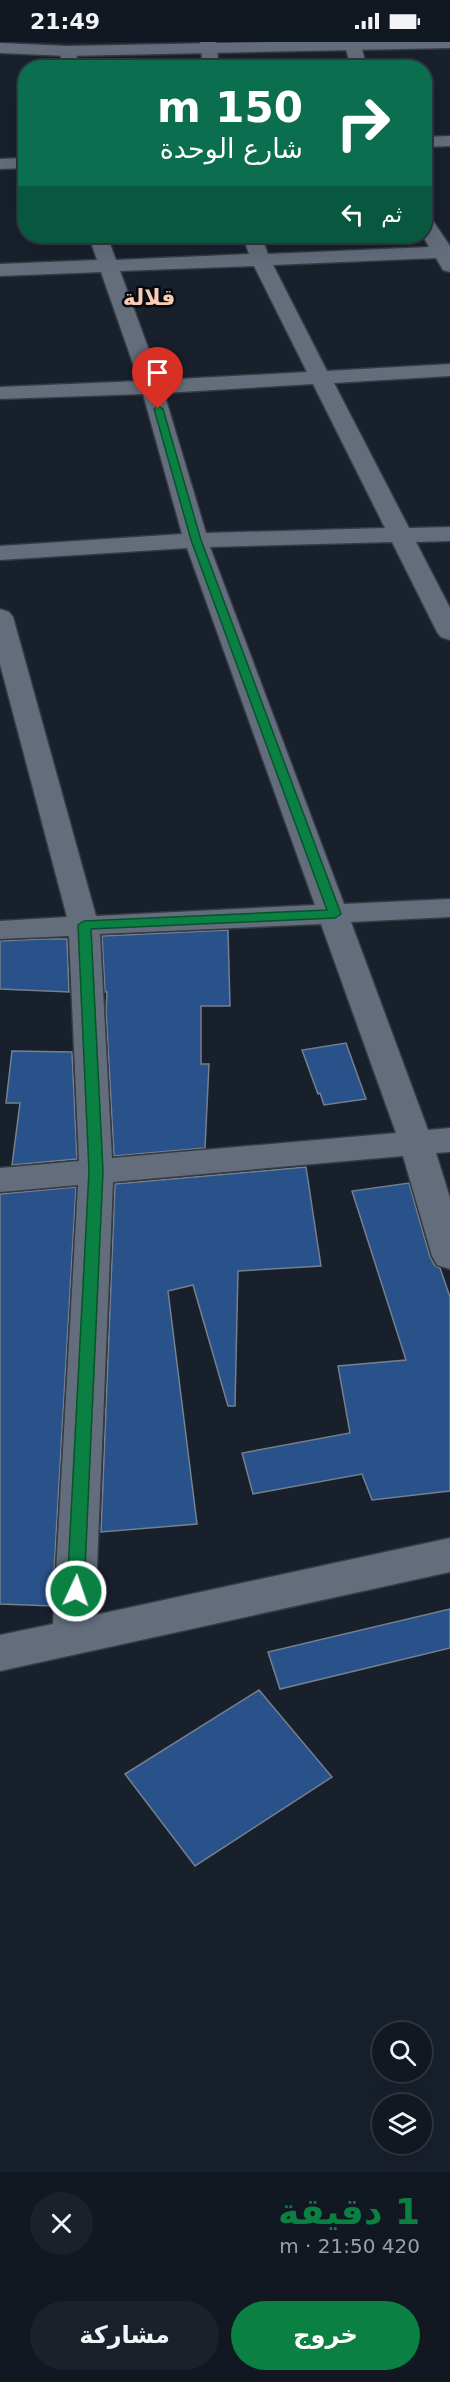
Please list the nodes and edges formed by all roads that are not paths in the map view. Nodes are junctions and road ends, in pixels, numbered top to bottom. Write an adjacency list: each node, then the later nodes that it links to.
1 (450, 43): 2 (street)
2 (352, 44): 3 (street); 7 (street)
3 (208, 45): 5 (street); 6 (street)
4 (0, 48): 5 (street)
5 (69, 59)
6 (210, 60)
7 (357, 60)
8 (450, 141): 9 (street)
9 (432, 142)
10 (18, 163): 11 (street)
11 (0, 164)
12 (432, 234): 15 (street)
13 (100, 243): 17 (street)
14 (254, 243): 16 (street)
15 (448, 257): 16 (street)
16 (260, 259): 17 (street); 20 (street)
17 (107, 266): 18 (street); 21 (street)
18 (0, 270)
19 (450, 370): 20 (street)
20 (320, 377): 21 (street); 24 (street)
21 (152, 387): 22 (street); 25 (street)
22 (0, 393)
23 (450, 534): 24 (street)
24 (402, 536): 25 (street); 28 (street)
25 (196, 540): 26 (street); 30 (street)
26 (0, 553)
27 (0, 617): 31 (street)
28 (450, 632)
29 (450, 908): 30 (street)
30 (335, 914): 31 (street); 34 (street)
31 (84, 925): 32 (street); 35 (street)
32 (0, 930)
33 (450, 1140): 34 (street)
34 (416, 1142): 35 (street); 37 (street)
35 (96, 1171): 36 (street); 39 (street)
36 (0, 1180)
37 (450, 1256)
38 (450, 1555): 39 (street)
39 (73, 1637): 40 (street)
40 (0, 1653)

